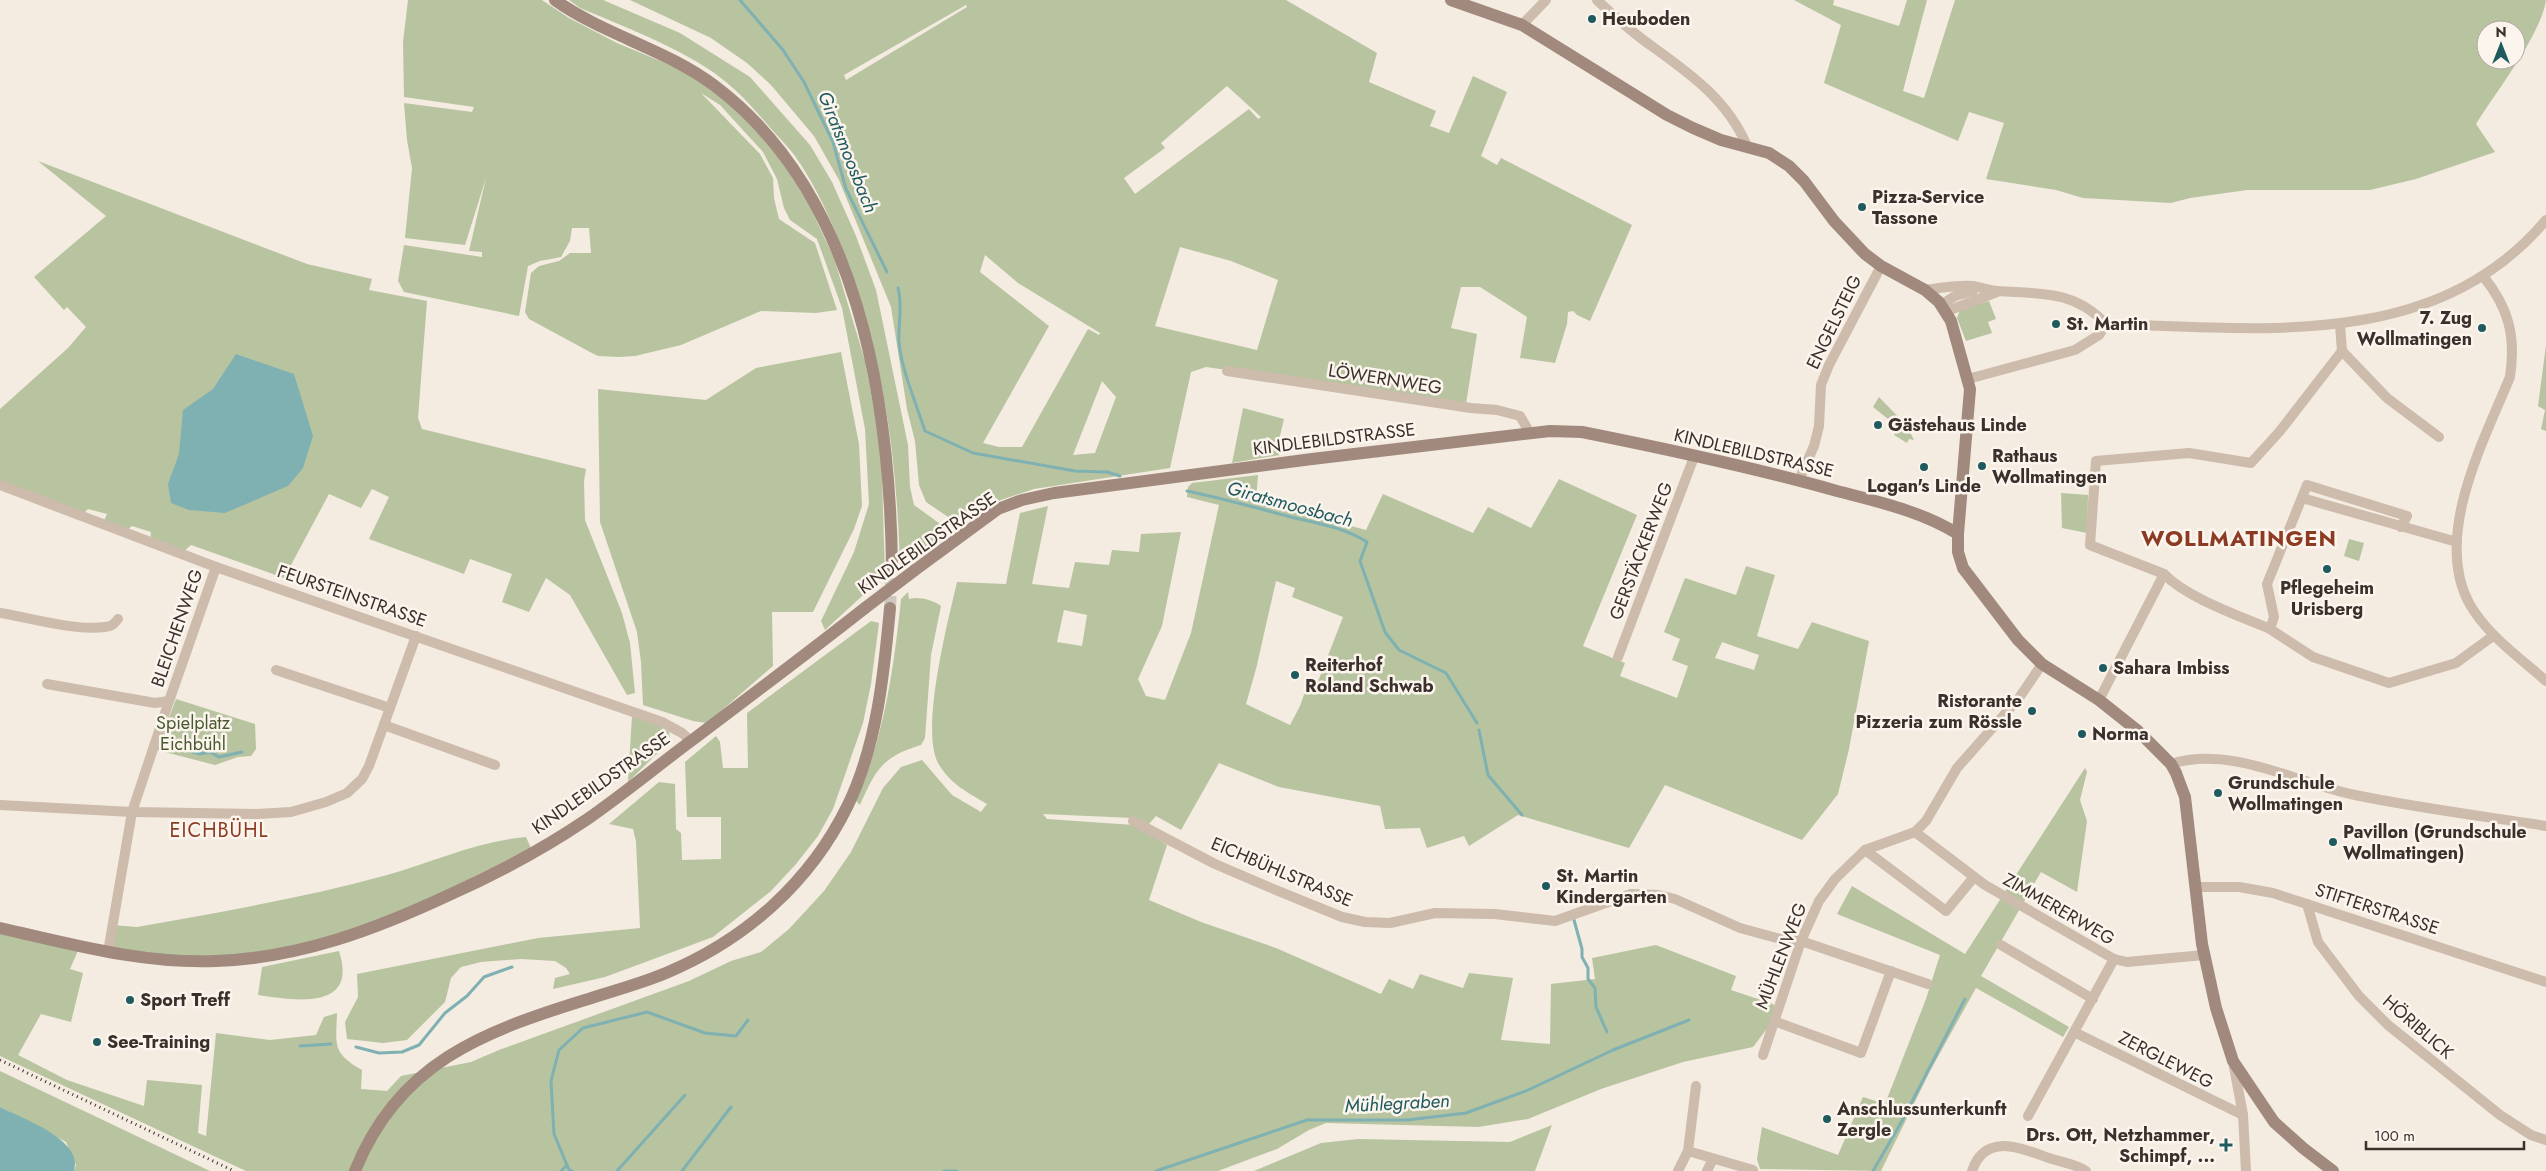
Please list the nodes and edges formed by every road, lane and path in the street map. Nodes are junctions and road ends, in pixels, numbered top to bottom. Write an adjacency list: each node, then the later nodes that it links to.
1 (555, 0): 27 (main road)
2 (1451, 0): 5 (main road)
3 (1546, 0): 5 (street)
4 (1597, 0): 6 (street)
5 (1522, 24): 6 (main road)
6 (1747, 146): 8 (main road)
7 (2546, 220): 9 (street)
8 (1881, 266): 11 (main road); 22 (street, ENGELSTEIG)
9 (2483, 276): 15 (street); 25 (street)
10 (1986, 289): 11 (street); 12 (street); 13 (street)
11 (1925, 290): 13 (main road)
12 (1998, 292): 13 (street); 14 (street)
13 (1943, 308): 18 (main road)
14 (2106, 324): 15 (street); 18 (street)
15 (2340, 325): 16 (street)
16 (2342, 351): 20 (street); 28 (street)
17 (1226, 371): 19 (street, LÖWERNWEG)
18 (1968, 379): 24 (main road)
19 (1530, 432): 21 (main road, KINDLEBILDSTRASSE); 44 (main road, KINDLEBILDSTRASSE, bridge)
20 (2439, 437)
21 (1694, 457): 22 (main road, KINDLEBILDSTRASSE); 35 (street, GERSTÄCKERWEG)
22 (1799, 480): 24 (main road, KINDLEBILDSTRASSE)
23 (0, 485): 26 (street, FEURSTEINSTRASSE)
24 (1958, 534): 36 (main road)
25 (2457, 542): 32 (street); 34 (street)
26 (216, 567): 33 (street, FEURSTEINSTRASSE); 40 (street, BLEICHENWEG)
27 (892, 567)
28 (2164, 574): 32 (street); 41 (street)
29 (890, 608): 77 (main road)
30 (0, 613): 31 (street)
31 (118, 619)
32 (2270, 630): 34 (street)
33 (416, 636): 42 (street); 44 (street, FEURSTEINSTRASSE)
34 (2493, 636): 38 (street)
35 (1618, 657)
36 (2042, 664): 41 (main road); 51 (street)
37 (276, 670): 42 (street)
38 (2546, 681)
39 (47, 684): 40 (street, BLEICHENWEG)
40 (169, 700): 48 (street, BLEICHENWEG)
41 (2099, 700): 45 (main road)
42 (390, 708): 43 (street)
43 (384, 725): 46 (street); 48 (street)
44 (690, 741): 59 (main road, KINDLEBILDSTRASSE)
45 (2171, 764): 50 (street); 54 (main road)
46 (495, 765)
47 (0, 805): 48 (street)
48 (132, 812): 59 (street, BLEICHENWEG)
49 (1133, 821): 57 (street, EICHBÜHLSTRASSE)
50 (2546, 826)
51 (1915, 832): 52 (street, MÜHLENWEG); 53 (street, ZIMMERERWEG)
52 (1865, 850): 53 (street); 57 (street, MÜHLENWEG)
53 (1974, 877): 61 (street, ZIMMERERWEG)
54 (2194, 888): 55 (street, STIFTERSTRASSE); 60 (main road)
55 (2307, 904): 63 (street, STIFTERSTRASSE); 73 (street, HÖRIBLICK)
56 (0, 928): 59 (main road, KINDLEBILDSTRASSE)
57 (1801, 940): 62 (street, EICHBÜHLSTRASSE); 66 (street, MÜHLENWEG)
58 (2001, 945): 65 (street)
59 (108, 952)
60 (2204, 955): 61 (street, ZIMMERERWEG); 69 (main road)
61 (2114, 959): 65 (street)
62 (1891, 971): 64 (street, EICHBÜHLSTRASSE); 66 (street)
63 (2546, 982)
64 (1928, 984)
65 (2093, 999): 67 (street)
66 (1774, 1021): 68 (street, MÜHLENWEG)
67 (2074, 1032): 71 (street); 72 (street, ZERGLEWEG)
68 (1763, 1056)
69 (2233, 1061): 72 (street); 83 (main road)
70 (1696, 1086): 74 (street)
71 (2028, 1116)
72 (2243, 1116): 82 (street)
73 (2546, 1140)
74 (1688, 1151): 75 (street); 78 (street)
75 (1713, 1159): 76 (street); 79 (street)
76 (1753, 1170)
77 (355, 1171)
78 (1678, 1171)
79 (1707, 1171)
80 (1972, 1171): 81 (street)
81 (2086, 1171)
82 (2246, 1171)
83 (2333, 1171)

